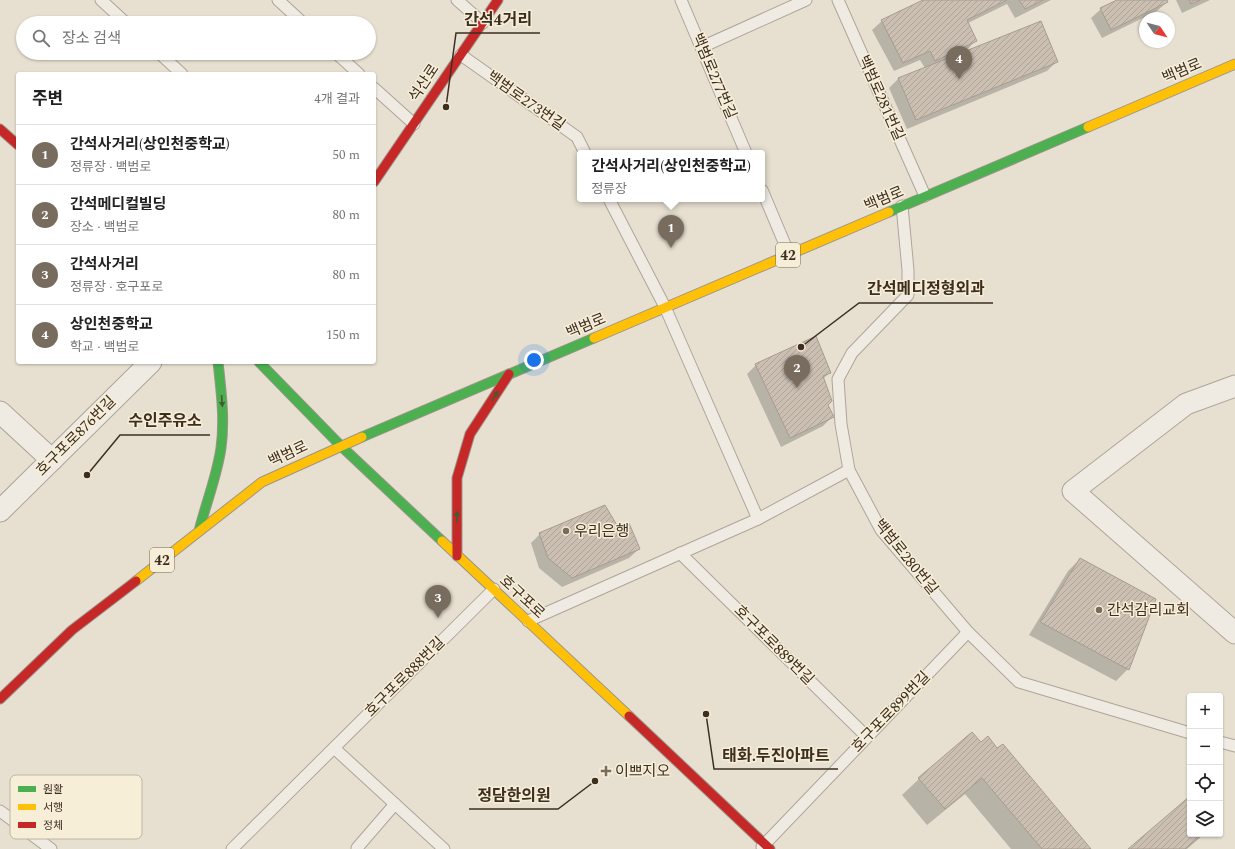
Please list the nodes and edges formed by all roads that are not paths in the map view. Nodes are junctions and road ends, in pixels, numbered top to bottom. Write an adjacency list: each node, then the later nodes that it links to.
1 (101, 0): 8 (lane)
2 (278, 0): 9 (lane)
3 (458, 0): 10 (lane)
4 (498, 0): 10 (main road, 석산로)
5 (681, 0): 11 (lane, 백범로277번길)
6 (806, 0): 11 (lane)
7 (838, 0): 25 (lane, 백범로281번길)
8 (118, 16)
9 (295, 16)
10 (483, 23): 12 (main road, 석산로)
11 (702, 47): 23 (lane, 백범로277번길)
12 (460, 55): 19 (main road, 석산로); 22 (lane, 백범로273번길)
13 (167, 60): 16 (lane)
14 (344, 60): 17 (lane)
15 (1235, 64): 25 (main road, 백범로 / 42)
16 (180, 72)
17 (357, 72)
18 (376, 90): 19 (lane)
19 (414, 124): 24 (main road, 석산로)
20 (0, 129): 21 (main road)
21 (16, 143)
22 (583, 150)
23 (745, 150)
24 (376, 179)
25 (925, 196): 28 (main road, 백범로 / 42)
26 (765, 197): 29 (lane)
27 (611, 202): 30 (lane)
28 (902, 206): 29 (main road, 백범로 / 42); 39 (lane, 백범로280번길)
29 (789, 254): 30 (main road, 백범로 / 42)
30 (666, 307): 34 (main road, 백범로 / 42); 41 (lane)
31 (149, 364): 38 (street, 호구포로876번길)
32 (218, 364): 42 (main road, one-way to 42)
33 (261, 364): 37 (main road, 호구포로)
34 (509, 374): 37 (main road, 백범로 / 42); 44 (main road, one-way to 34)
35 (1235, 386): 48 (street)
36 (0, 412): 38 (street)
37 (341, 446): 42 (main road, 백범로 / 42); 44 (main road, 호구포로)
38 (52, 460): 40 (street, 호구포로876번길)
39 (848, 470): 41 (lane); 47 (lane, 백범로280번길)
40 (0, 511)
41 (758, 519): 43 (lane)
42 (199, 531): 49 (main road, 백범로 / 42)
43 (680, 553): 46 (lane); 51 (lane, 호구포로889번길)
44 (458, 556): 45 (main road, 호구포로)
45 (494, 590): 46 (main road, 호구포로); 54 (lane, 호구포로888번길)
46 (528, 621): 59 (main road, 호구포로)
47 (968, 632): 50 (lane, 백범로280번길); 51 (lane, 호구포로899번길)
48 (1235, 633)
49 (0, 699)
50 (1187, 732)
51 (867, 737): 59 (lane, 호구포로899번길)
52 (1223, 743): 53 (lane)
53 (1235, 746)
54 (334, 748): 55 (lane); 61 (lane, 호구포로888번길)
55 (395, 804): 62 (lane); 63 (lane)
56 (0, 812): 57 (lane)
57 (10, 819)
58 (37, 839): 60 (lane)
59 (765, 847)
60 (51, 849)
61 (232, 849)
62 (358, 849)
63 (444, 849)

